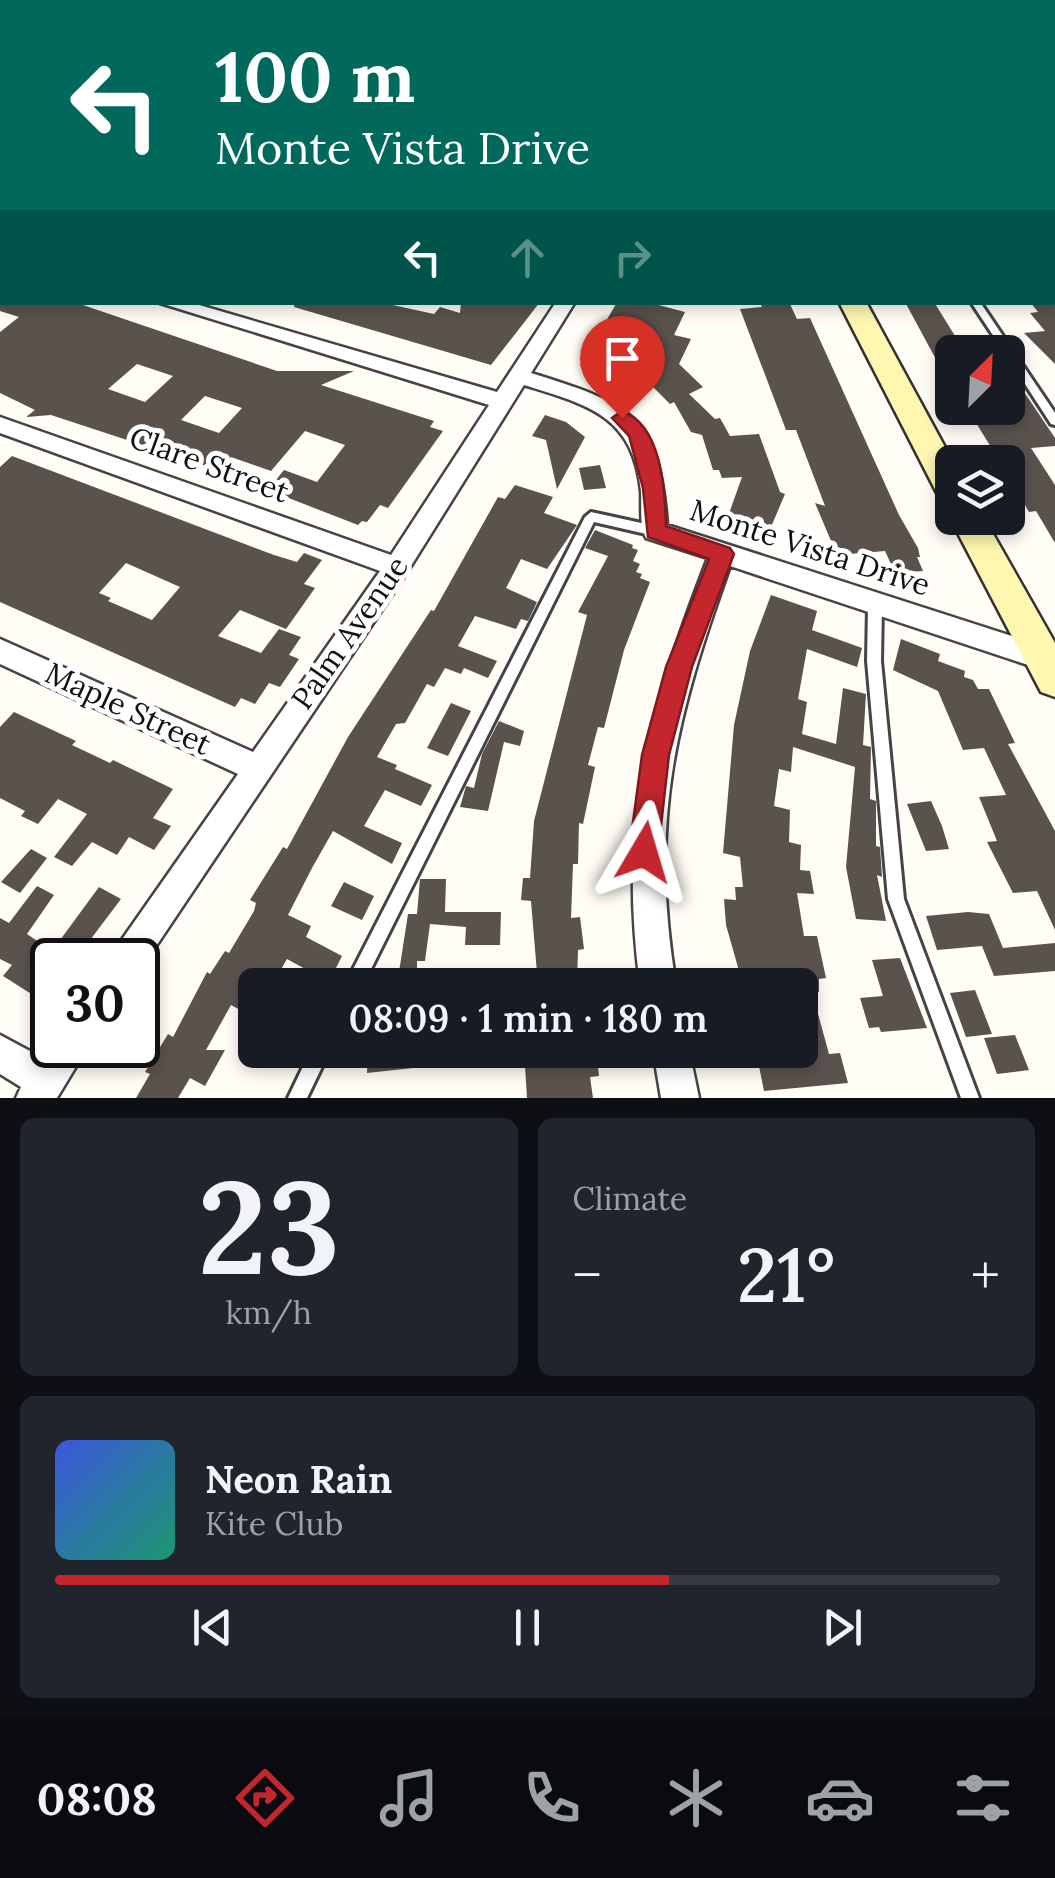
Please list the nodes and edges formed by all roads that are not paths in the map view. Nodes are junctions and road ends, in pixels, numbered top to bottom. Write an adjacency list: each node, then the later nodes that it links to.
1 (176, 305): 6 (street)
2 (564, 305): 5 (street, Palm Avenue)
3 (854, 305): 9 (main road)
4 (976, 305): 7 (lane)
5 (518, 376): 6 (street, Palm Avenue); 10 (street, Monte Vista Drive)
6 (502, 401): 13 (street, Palm Avenue)
7 (1055, 421)
8 (0, 425): 13 (street, Clare Street)
9 (935, 458)
10 (656, 531): 12 (street, Monte Vista Drive); 19 (lane)
11 (977, 535): 16 (main road)
12 (722, 554): 14 (street, Monte Vista Drive); 20 (street)
13 (396, 567): 17 (street, Palm Avenue)
14 (875, 606): 16 (street, Monte Vista Drive); 28 (lane)
15 (0, 651): 17 (street, Maple Street)
16 (1051, 667)
17 (257, 768): 18 (street, Palm Avenue)
18 (143, 938)
19 (363, 968)
20 (656, 968)
21 (0, 1053): 25 (street)
22 (56, 1068): 25 (street)
23 (312, 1068): 26 (lane)
24 (674, 1068): 27 (street)
25 (41, 1090)
26 (297, 1098)
27 (680, 1098)
28 (970, 1098)

